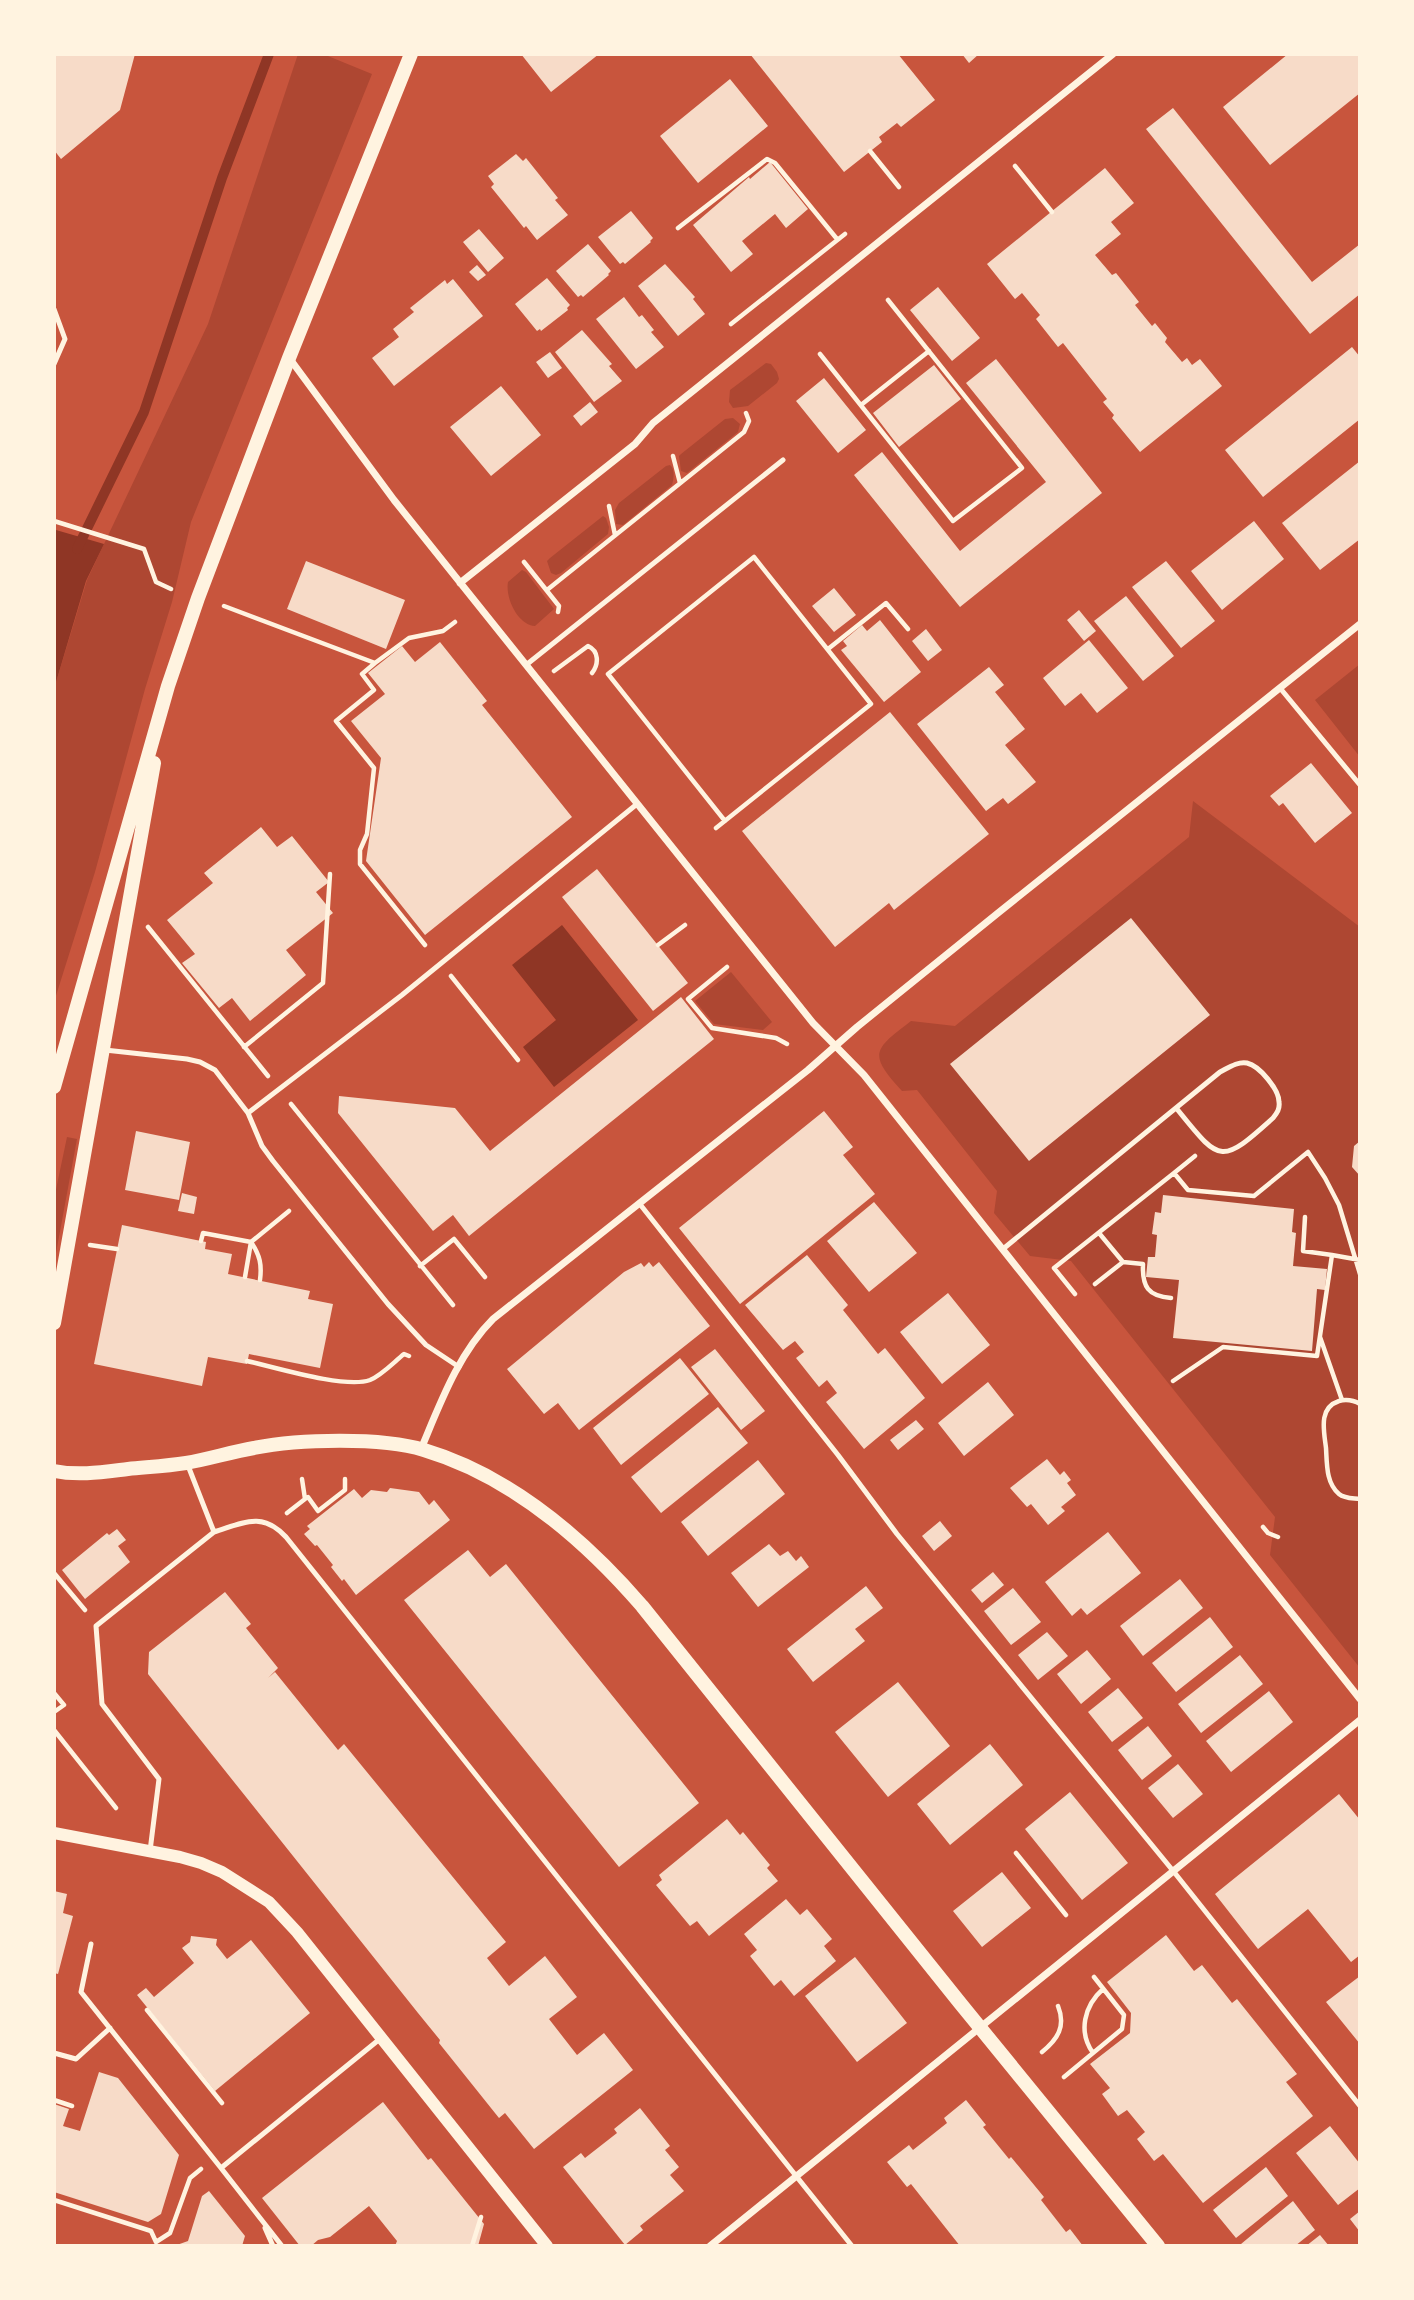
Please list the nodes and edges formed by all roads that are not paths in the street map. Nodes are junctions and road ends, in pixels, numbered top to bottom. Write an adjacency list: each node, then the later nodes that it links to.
1 (411, 54): 4 (main road)
2 (1113, 54): 7 (street)
3 (54, 309): 5 (lane)
4 (289, 359): 7 (street); 10 (main road)
5 (54, 364)
6 (783, 460): 9 (lane)
7 (460, 583): 9 (street)
8 (1360, 624): 11 (street)
9 (526, 666): 13 (street)
10 (168, 686): 15 (main road); 16 (main road)
11 (1280, 688): 12 (lane); 14 (street)
12 (1360, 785)
13 (637, 804): 14 (street); 18 (lane)
14 (835, 1046): 19 (street); 20 (street)
15 (104, 1050): 18 (lane); 21 (main road)
16 (54, 1087)
17 (1177, 1109): 17 (lane); 20 (lane)
18 (248, 1112): 22 (lane)
19 (639, 1203): 22 (street); 31 (lane)
20 (1003, 1249): 27 (street)
21 (54, 1323)
22 (459, 1367): 23 (street)
23 (421, 1449): 24 (main road); 34 (main road)
24 (187, 1462): 25 (main road); 26 (lane)
25 (54, 1471)
26 (214, 1532): 30 (lane); 39 (lane)
27 (1360, 1699)
28 (1360, 1720): 31 (street)
29 (54, 1833): 30 (street)
30 (150, 1851): 35 (street)
31 (1174, 1872): 34 (street); 37 (lane)
32 (91, 1944): 33 (lane)
33 (110, 2028): 36 (lane); 38 (lane)
34 (980, 2028): 39 (street); 46 (main road)
35 (381, 2038): 38 (lane); 43 (street)
36 (54, 2053)
37 (1360, 2106)
38 (221, 2168): 40 (lane)
39 (796, 2176): 44 (street); 45 (lane)
40 (261, 2218): 41 (lane); 42 (lane)
41 (273, 2246)
42 (282, 2246)
43 (547, 2246)
44 (710, 2246)
45 (852, 2246)
46 (1158, 2246)

